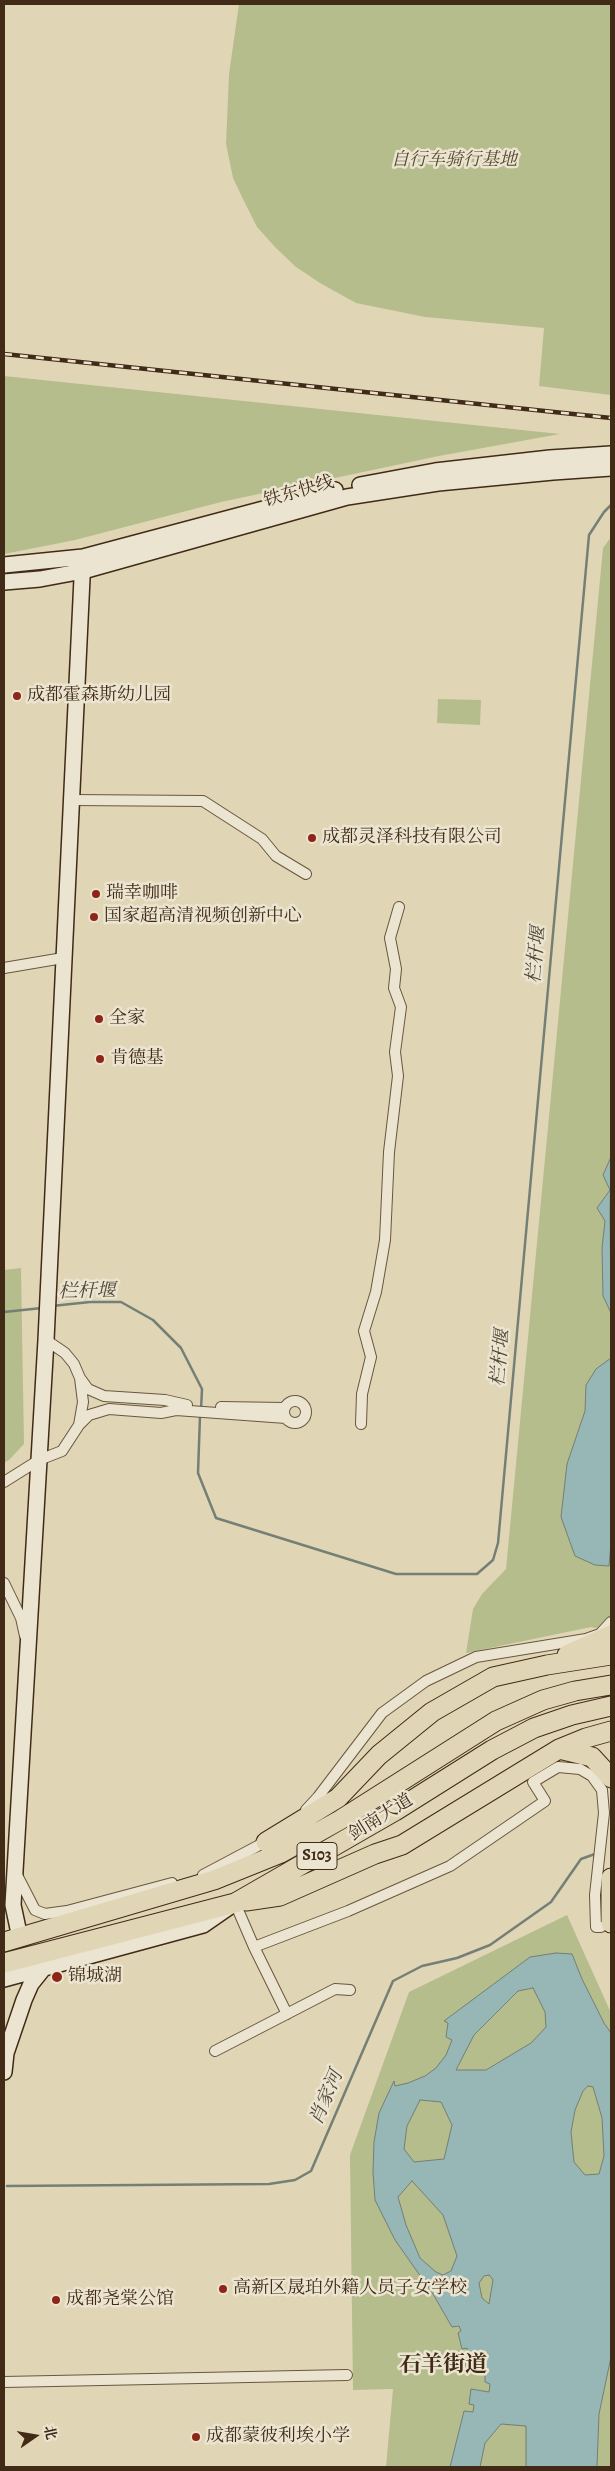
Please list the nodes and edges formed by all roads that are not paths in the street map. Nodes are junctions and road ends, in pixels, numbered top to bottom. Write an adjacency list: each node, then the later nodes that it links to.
1 (611, 454): 3 (main road, 铁东快线)
2 (611, 468): 3 (main road, 铁东快线)
3 (83, 564): 4 (main road, 铁东快线); 5 (main road, 铁东快线); 6 (main road)
4 (4, 565)
5 (4, 582)
6 (71, 800): 7 (street); 9 (main road)
7 (306, 874)
8 (399, 908): 15 (street)
9 (63, 958): 10 (street); 11 (main road)
10 (4, 968)
11 (46, 1334): 12 (street); 17 (main road)
12 (80, 1378): 13 (street); 16 (street)
13 (184, 1408): 14 (street); 16 (street)
14 (286, 1413)
15 (361, 1424)
16 (79, 1425): 17 (street)
17 (39, 1460): 18 (street); 23 (main road)
18 (4, 1482)
19 (4, 1583): 23 (street)
20 (611, 1622): 30 (street)
21 (611, 1635): 24 (highway)
22 (611, 1655): 24 (highway)
23 (28, 1657): 31 (main road)
24 (547, 1665): 30 (highway)
25 (611, 1685): 35 (highway, 剑南大道 / S103)
26 (611, 1706): 33 (highway, 剑南大道 / S103)
27 (611, 1731): 28 (highway)
28 (559, 1749): 29 (highway); 33 (highway)
29 (611, 1778)
30 (266, 1842): 31 (street)
31 (16, 1873): 35 (main road)
32 (611, 1878): 34 (highway)
33 (236, 1903): 36 (street); 37 (highway, 剑南大道 / S103); 38 (main road)
34 (606, 1925): 36 (street)
35 (12, 1940)
36 (254, 1946): 41 (street)
37 (4, 1963)
38 (43, 1968): 39 (main road); 42 (main road)
39 (4, 1979)
40 (350, 1990): 41 (street)
41 (286, 2014): 43 (street)
42 (5, 2049): 44 (main road)
43 (215, 2051)
44 (4, 2072)
45 (348, 2375): 46 (street)
46 (4, 2382)

